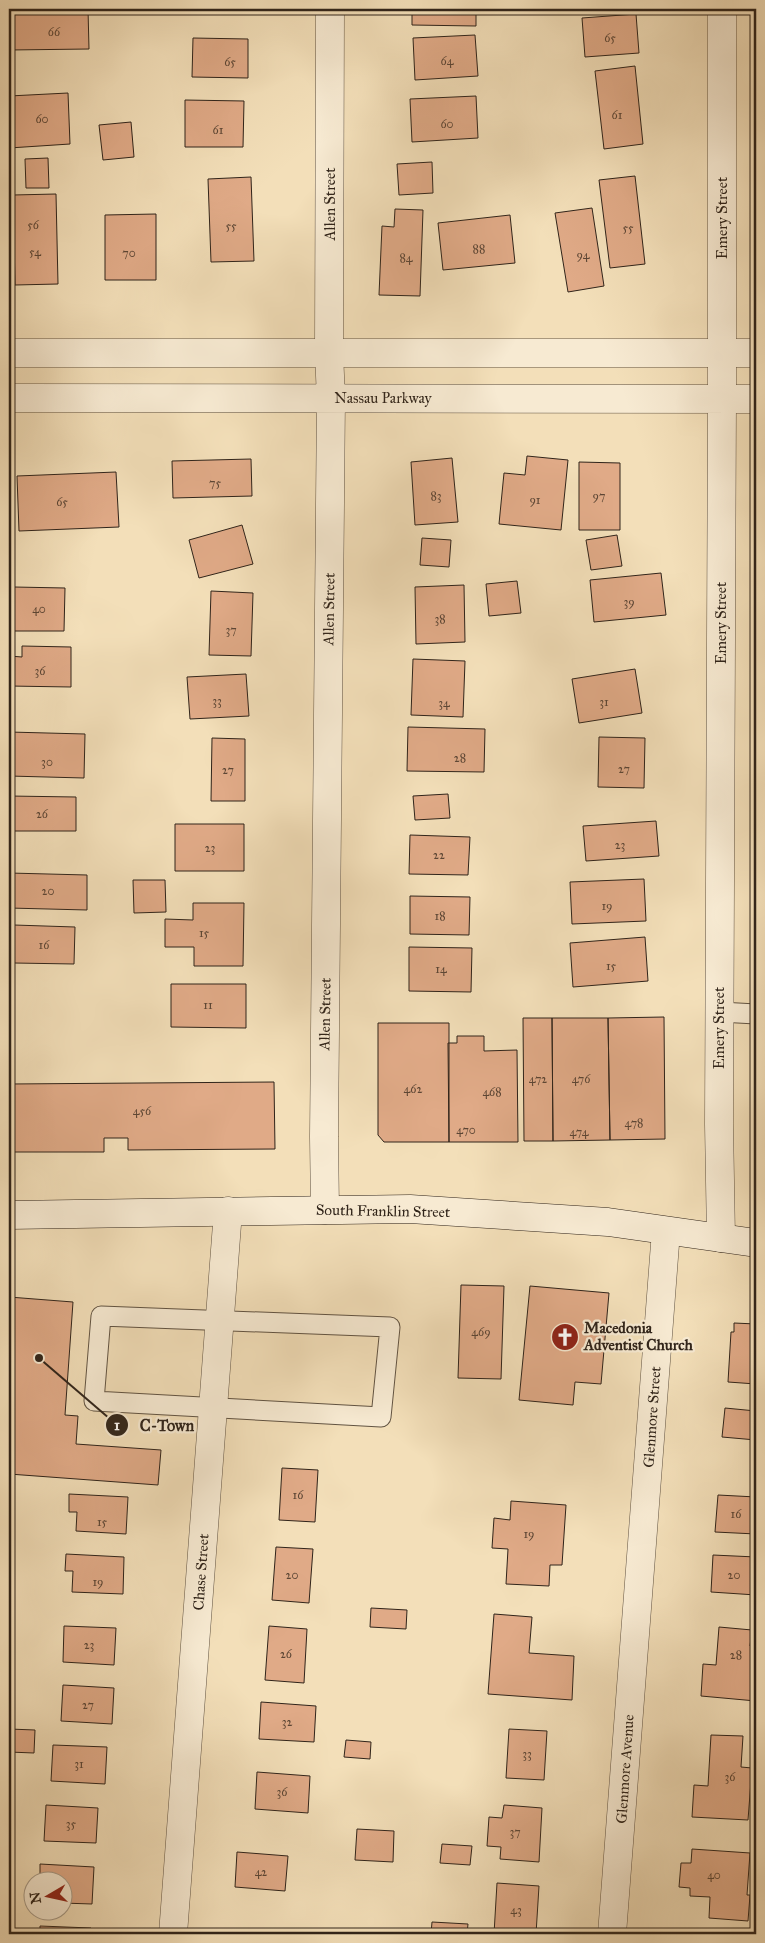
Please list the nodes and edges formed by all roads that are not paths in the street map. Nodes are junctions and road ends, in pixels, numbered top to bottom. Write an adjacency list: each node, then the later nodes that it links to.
1 (330, 9): 4 (street, Allen Street)
2 (722, 9): 5 (street, Emery Street)
3 (9, 353): 4 (street)
4 (329, 353): 5 (street); 8 (street, Allen Street)
5 (722, 354): 6 (street); 9 (street, Emery Street)
6 (756, 354)
7 (9, 398): 8 (street, Nassau Parkway)
8 (331, 398): 9 (street, Nassau Parkway); 13 (street, Allen Street)
9 (722, 399): 10 (street, Nassau Parkway); 11 (street, Emery Street)
10 (756, 399)
11 (720, 1012): 12 (lane); 17 (street, Emery Street)
12 (756, 1014)
13 (326, 1210): 14 (street, South Franklin Street); 16 (street, South Franklin Street)
14 (228, 1211): 15 (street, South Franklin Street); 19 (street, Chase Street)
15 (9, 1215)
16 (666, 1230): 17 (street, South Franklin Street); 21 (street, Glenmore Street)
17 (721, 1238): 18 (street, South Franklin Street)
18 (756, 1243)
19 (220, 1320): 20 (street, Chase Street); 20 (lane); 20 (lane)
20 (214, 1408): 22 (street, Chase Street)
21 (637, 1604): 23 (street, Glenmore Avenue)
22 (173, 1934)
23 (612, 1934)

